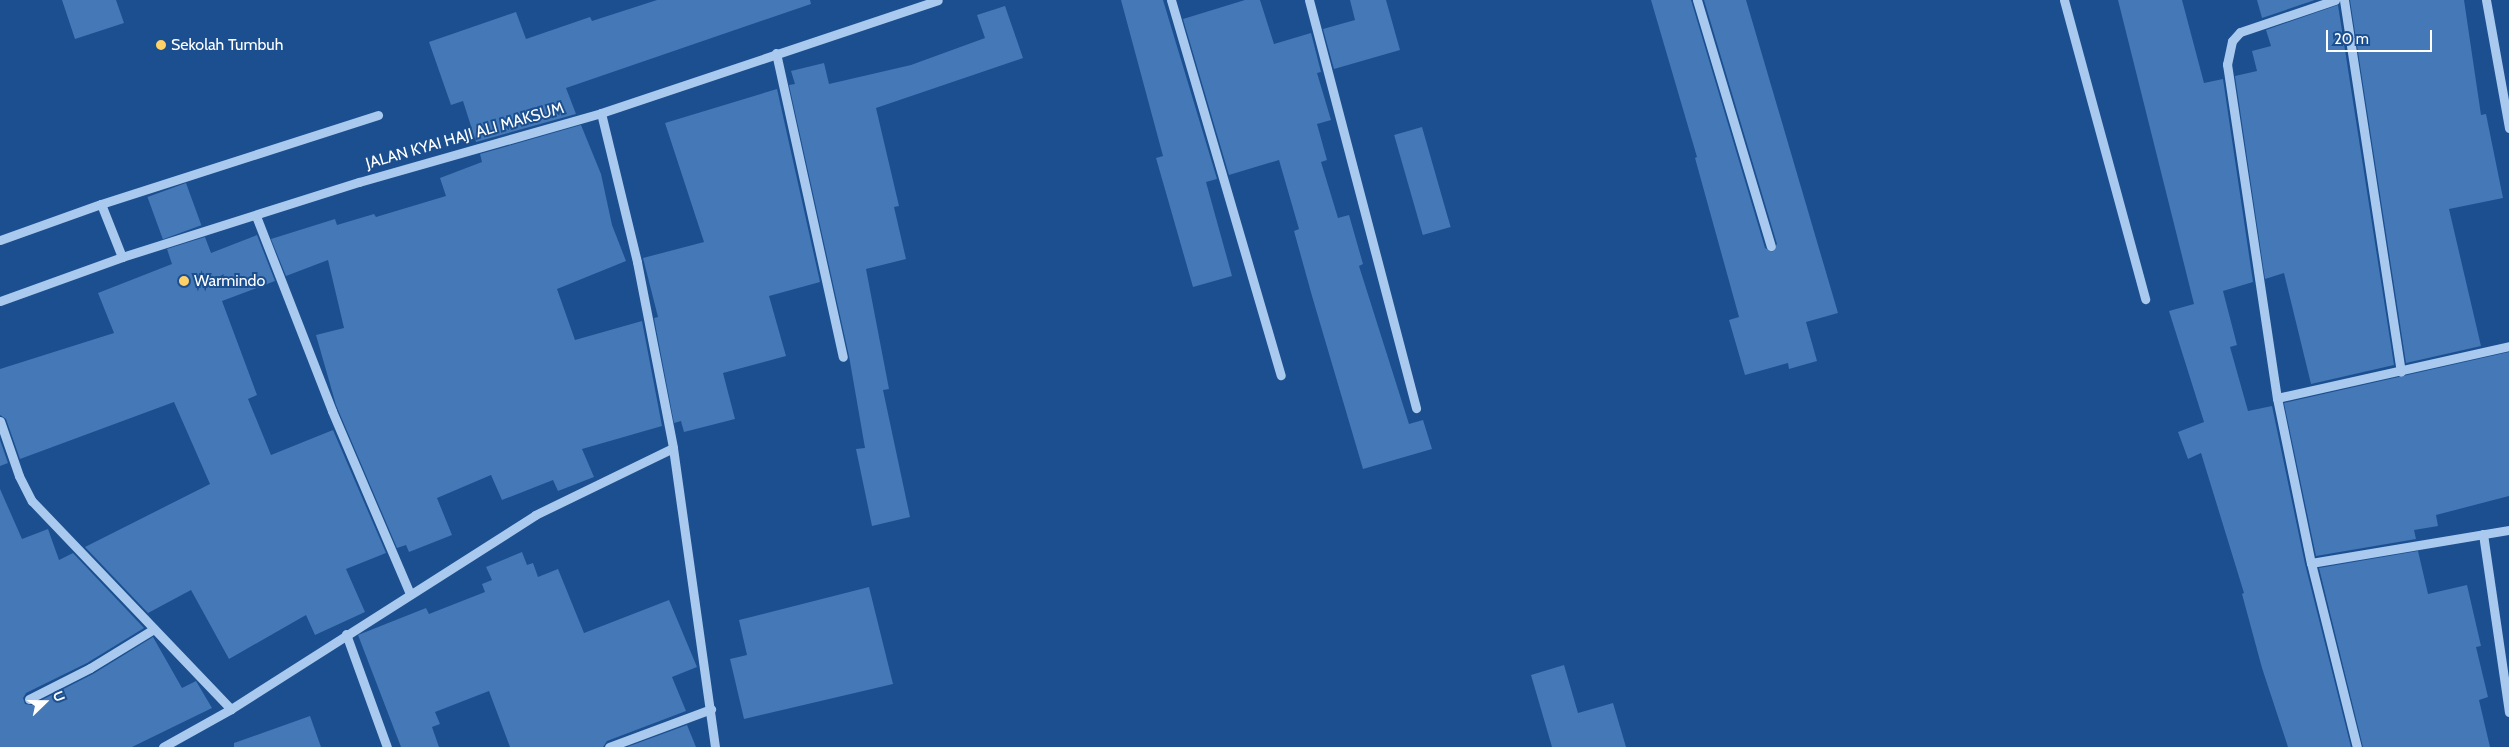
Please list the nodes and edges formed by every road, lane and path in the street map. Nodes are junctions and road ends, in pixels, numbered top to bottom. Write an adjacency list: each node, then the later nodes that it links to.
1 (938, 0): 9 (street, JALAN KYAI HAJI ALI MAKSUM)
2 (1171, 0): 23 (street)
3 (1309, 0): 25 (street)
4 (1697, 0): 16 (street)
5 (2064, 0): 18 (street)
6 (2335, 0): 24 (street)
7 (2344, 0): 22 (street)
8 (2486, 0): 12 (street)
9 (776, 53): 10 (street, JALAN KYAI HAJI ALI MAKSUM); 21 (street)
10 (601, 113): 14 (street, JALAN KYAI HAJI ALI MAKSUM); 27 (street)
11 (378, 115): 13 (street)
12 (2509, 128)
13 (101, 204): 15 (street); 17 (street)
14 (256, 216): 17 (street, JALAN KYAI HAJI ALI MAKSUM); 31 (street)
15 (0, 240)
16 (1771, 246)
17 (122, 257): 19 (street, JALAN KYAI HAJI ALI MAKSUM)
18 (2145, 299)
19 (0, 301)
20 (2509, 346): 22 (street)
21 (843, 358)
22 (2401, 372): 24 (street)
23 (1281, 375)
24 (2277, 398): 30 (street)
25 (1416, 408)
26 (0, 421): 32 (street)
27 (673, 448): 31 (street); 36 (street)
28 (2509, 530): 29 (street)
29 (2483, 534): 30 (street); 37 (street)
30 (2311, 563): 42 (street)
31 (410, 594): 33 (street)
32 (154, 629): 34 (street); 35 (street)
33 (346, 634): 35 (street); 39 (street)
34 (29, 699)
35 (231, 709): 38 (street)
36 (711, 709): 40 (street); 41 (street)
37 (2509, 712)
38 (162, 747)
39 (388, 747)
40 (609, 747)
41 (715, 747)
42 (2357, 747)

